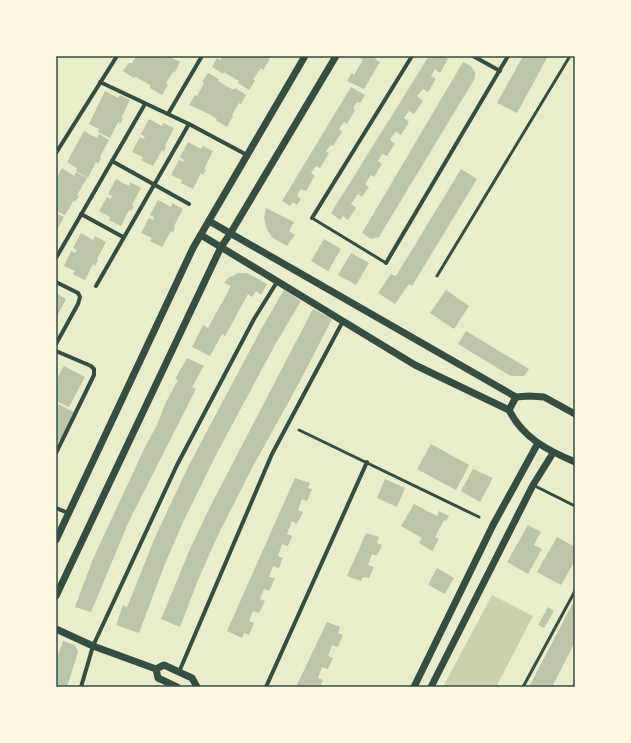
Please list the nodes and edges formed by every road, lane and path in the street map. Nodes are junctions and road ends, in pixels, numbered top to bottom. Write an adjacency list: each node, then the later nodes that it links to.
1 (117, 56): 10 (street)
2 (202, 56): 12 (street)
3 (305, 56): 15 (street)
4 (336, 56): 22 (street)
5 (412, 56): 20 (street)
6 (473, 56): 9 (street)
7 (508, 56): 9 (street)
8 (570, 56): 28 (lane)
9 (500, 71): 27 (street)
10 (100, 82): 11 (street); 14 (street)
11 (145, 104): 12 (street); 16 (street)
12 (168, 114): 13 (street)
13 (189, 124): 15 (street); 17 (street)
14 (56, 153)
15 (247, 155): 21 (street)
16 (112, 161): 17 (street); 19 (street)
17 (154, 184): 18 (street); 24 (street)
18 (189, 204)
19 (81, 214): 24 (street); 26 (street)
20 (312, 218): 27 (lane)
21 (209, 221): 22 (street); 23 (street)
22 (230, 234): 25 (street); 35 (street)
23 (201, 235): 25 (street); 47 (street)
24 (123, 237): 31 (street)
25 (221, 247): 30 (street); 51 (street)
26 (56, 258)
27 (386, 263)
28 (437, 276)
29 (56, 282): 33 (street)
30 (277, 282): 32 (street); 53 (street)
31 (96, 286)
32 (343, 322): 36 (street); 55 (street)
33 (56, 344)
34 (56, 351): 40 (street)
35 (516, 397): 36 (street); 37 (street)
36 (509, 410): 39 (street)
37 (575, 414)
38 (299, 430): 42 (lane)
39 (538, 443): 41 (street); 60 (street)
40 (56, 453)
41 (553, 453): 43 (street); 44 (street)
42 (367, 462): 48 (lane); 59 (street)
43 (575, 462)
44 (533, 485): 45 (lane); 61 (street)
45 (575, 506)
46 (56, 508): 47 (street)
47 (68, 513): 49 (street)
48 (479, 517)
49 (56, 540)
50 (575, 591): 62 (lane)
51 (56, 596)
52 (56, 629): 53 (street)
53 (93, 646): 54 (street); 57 (street)
54 (156, 669): 55 (street); 56 (street)
55 (179, 672): 58 (street)
56 (173, 686)
57 (81, 687)
58 (197, 687)
59 (266, 687)
60 (414, 687)
61 (431, 687)
62 (523, 687)

